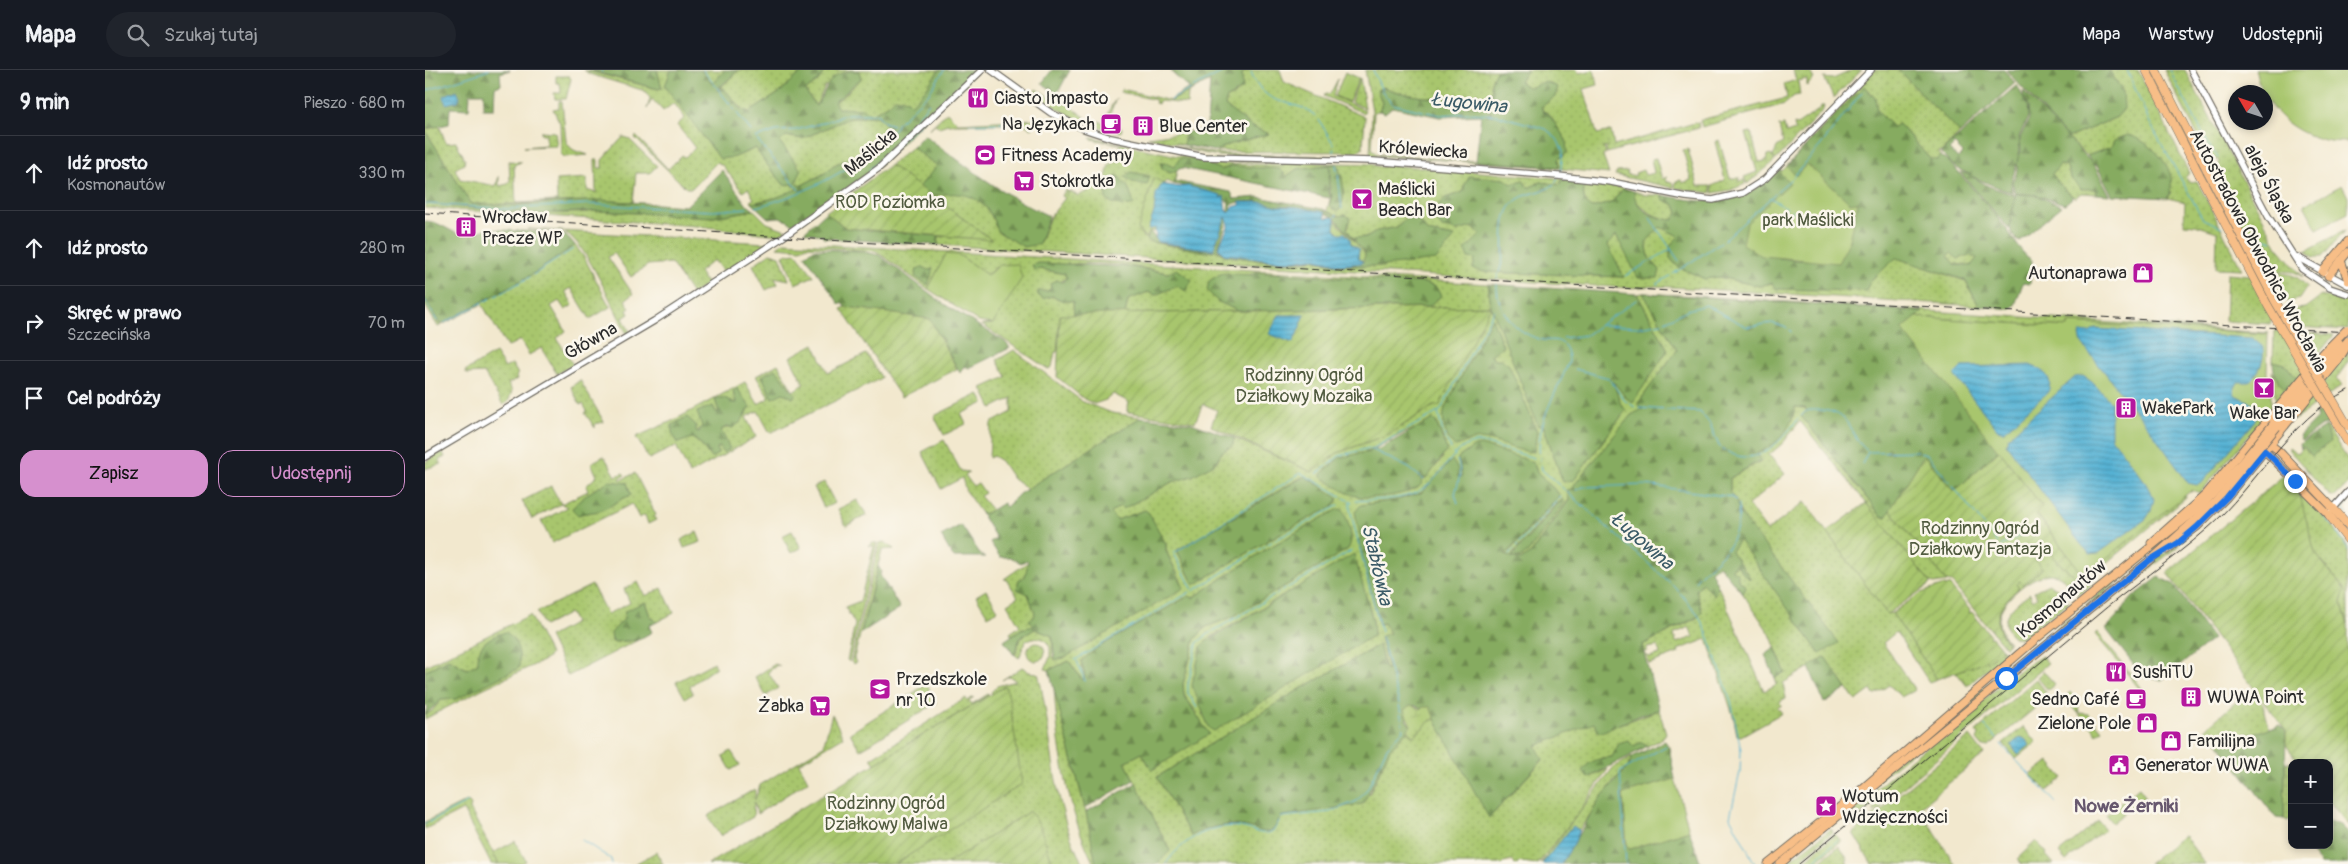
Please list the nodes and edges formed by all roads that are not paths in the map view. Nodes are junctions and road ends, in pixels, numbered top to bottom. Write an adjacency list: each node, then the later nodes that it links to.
1 (982, 70): 8 (street, Maślicka)
2 (991, 70): 3 (street, Królewiecka)
3 (1871, 70)
4 (2147, 70): 23 (highway, Autostradowa Obwodnica Wrocławia, bridge)
5 (2156, 70): 20 (highway, Autostradowa Obwodnica Wrocławia, bridge)
6 (2191, 70): 10 (street, aleja Śląska)
7 (2348, 241): 12 (main road)
8 (770, 246): 27 (street, Główna)
9 (2348, 252): 11 (main road)
10 (2295, 256): 12 (street, aleja Śląska); 13 (street, aleja Śląska)
11 (2341, 260): 12 (main road); 15 (main road)
12 (2325, 274): 13 (street); 14 (street); 15 (street, aleja Śląska)
13 (2317, 280): 14 (street, aleja Śląska)
14 (2323, 283): 16 (street, aleja Śląska)
15 (2348, 283)
16 (2348, 294)
17 (2348, 329): 18 (main road, Kosmonautów, bridge)
18 (2343, 338): 21 (main road); 28 (main road, Kosmonautów, bridge)
19 (2348, 345): 22 (main road)
20 (2348, 426)
21 (2255, 436): 24 (main road); 26 (main road); 35 (main road)
22 (2277, 436): 24 (main road); 25 (main road)
23 (2348, 443)
24 (2271, 444): 25 (main road); 26 (main road)
25 (2279, 450): 30 (main road)
26 (2265, 451): 31 (main road); 36 (main road)
27 (425, 457)
28 (2248, 458): 35 (main road, Kosmonautów); 36 (main road, Kosmonautów)
29 (2348, 492): 30 (street)
30 (2332, 507): 31 (street); 32 (street); 33 (highway)
31 (2322, 508): 32 (main road)
32 (2329, 515): 34 (highway)
33 (2348, 525)
34 (2348, 540)
35 (2137, 557): 37 (main road, Kosmonautów)
36 (2150, 560): 38 (main road, Kosmonautów)
37 (1768, 864)
38 (1780, 864)

